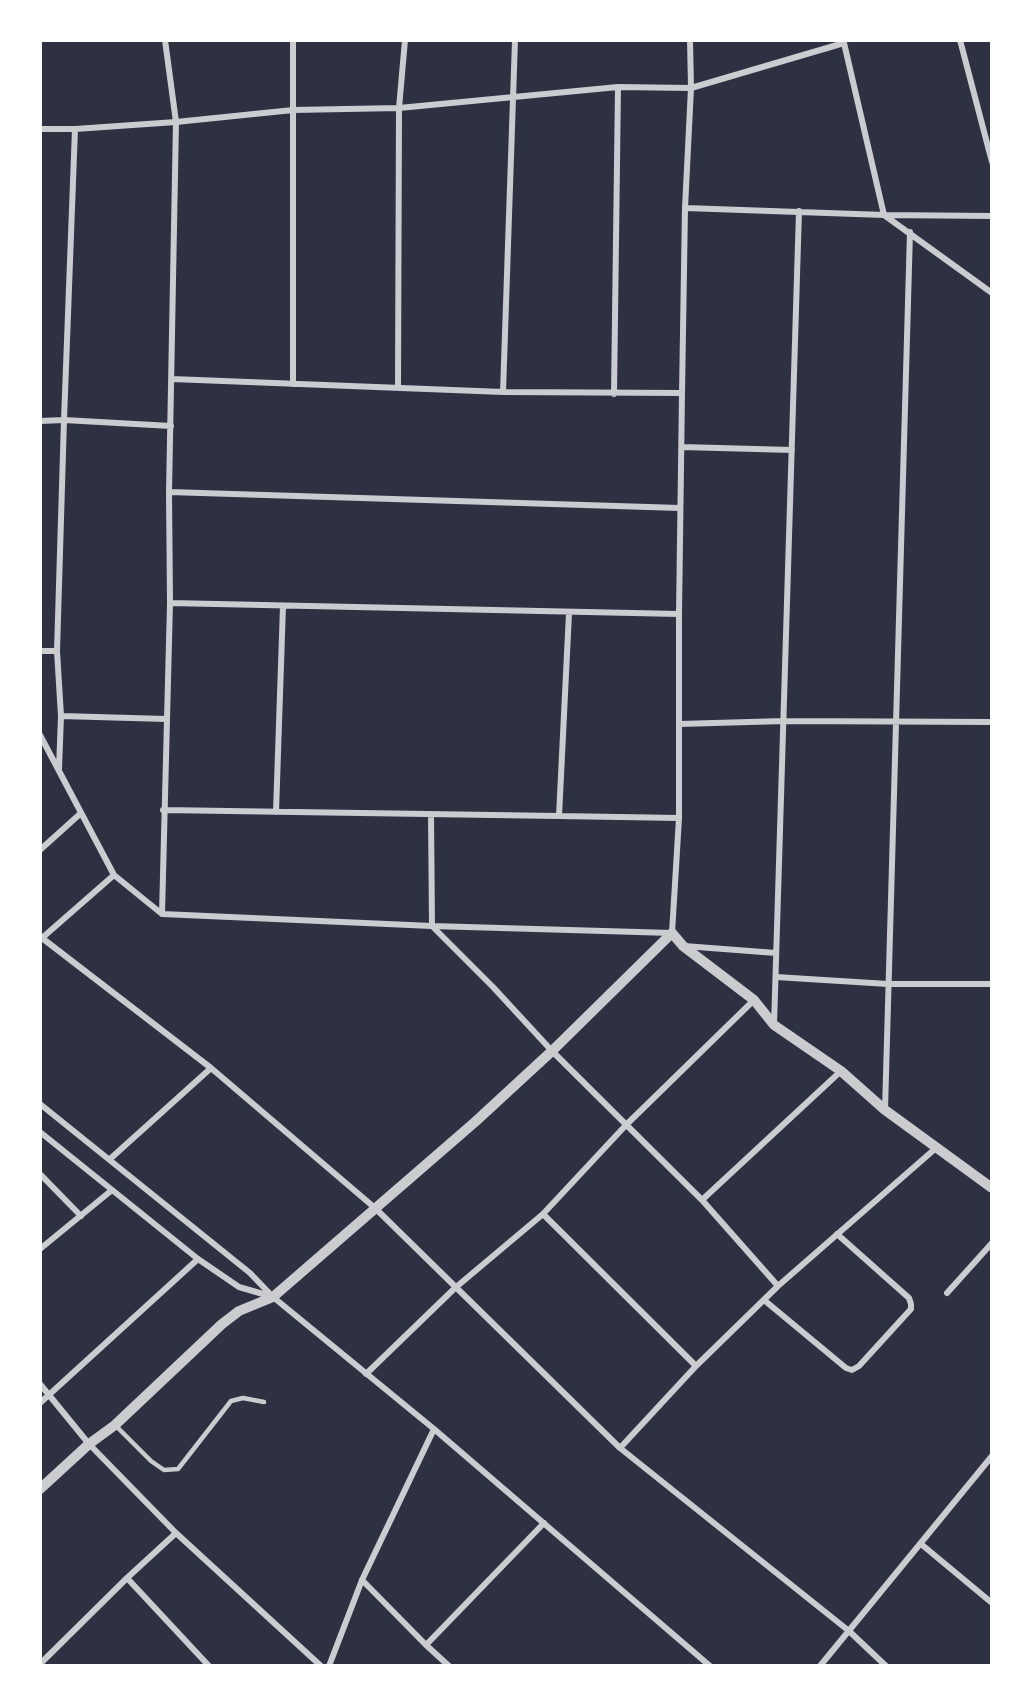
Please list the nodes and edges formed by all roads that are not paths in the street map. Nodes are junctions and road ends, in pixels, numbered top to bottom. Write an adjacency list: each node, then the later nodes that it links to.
1 (165, 40): 14 (street)
2 (293, 40): 13 (street)
3 (405, 40): 12 (street)
4 (515, 40): 11 (street)
5 (690, 40): 10 (street)
6 (852, 40): 8 (street)
7 (960, 40): 17 (street)
8 (844, 43): 10 (street); 20 (street)
9 (618, 87): 10 (street); 11 (street); 29 (street)
10 (691, 88): 18 (street)
11 (512, 98): 12 (street); 27 (street)
12 (399, 108): 13 (street); 26 (street)
13 (294, 110): 14 (street); 25 (street)
14 (176, 122): 16 (street); 24 (street)
15 (40, 129): 16 (street)
16 (75, 129): 30 (street)
17 (992, 162)
18 (684, 208): 19 (street); 28 (street)
19 (799, 211): 20 (street); 34 (street)
20 (884, 215): 21 (street); 22 (street)
21 (992, 216)
22 (910, 232): 23 (street); 46 (street)
23 (992, 293)
24 (171, 379): 25 (street); 32 (street)
25 (294, 384): 26 (street)
26 (398, 388): 27 (street)
27 (503, 392): 29 (street)
28 (682, 393): 29 (street); 33 (street)
29 (614, 394)
30 (64, 420): 31 (street); 32 (street); 42 (street)
31 (40, 421)
32 (171, 426): 35 (street)
33 (682, 447): 34 (street); 36 (street)
34 (792, 450): 45 (street)
35 (169, 492): 36 (street); 37 (street)
36 (680, 508): 40 (street)
37 (170, 603): 38 (street); 44 (street)
38 (283, 606): 39 (street); 52 (street)
39 (569, 613): 40 (street); 55 (street)
40 (679, 614): 48 (street)
41 (40, 651): 42 (street)
42 (57, 651): 43 (street)
43 (61, 716): 44 (street); 50 (street)
44 (166, 719): 51 (street)
45 (784, 721): 46 (street); 48 (street); 64 (street)
46 (896, 722): 47 (street); 66 (street)
47 (992, 723)
48 (679, 724): 56 (street)
49 (40, 735): 50 (street)
50 (59, 772): 53 (street)
51 (163, 810): 52 (street); 59 (street)
52 (276, 812): 54 (street)
53 (81, 813): 57 (street); 58 (street)
54 (430, 815): 55 (street); 60 (street)
55 (559, 816): 56 (street)
56 (679, 818): 61 (street)
57 (40, 850)
58 (114, 874): 59 (street); 62 (street)
59 (162, 915): 60 (street)
60 (432, 926): 61 (street); 70 (street)
61 (672, 933): 63 (street); 70 (street)
62 (41, 938): 71 (street)
63 (683, 946): 64 (street); 68 (street)
64 (776, 953): 65 (street)
65 (776, 977): 66 (street); 69 (street)
66 (888, 984): 67 (street); 74 (street)
67 (992, 984)
68 (754, 1000): 69 (street); 75 (street)
69 (774, 1025): 72 (street)
70 (552, 1051): 75 (street); 83 (street)
71 (211, 1068): 78 (street); 83 (street)
72 (842, 1071): 74 (street); 82 (street)
73 (40, 1104): 78 (street)
74 (885, 1110): 77 (street)
75 (626, 1125): 82 (street); 84 (street)
76 (40, 1132): 81 (street)
77 (936, 1148): 80 (street); 86 (street)
78 (110, 1159): 93 (street)
79 (40, 1174): 85 (street)
80 (992, 1188)
81 (112, 1190): 85 (street); 89 (street)
82 (702, 1200): 90 (street)
83 (375, 1208): 91 (street); 93 (street)
84 (543, 1214): 91 (street); 95 (street)
85 (81, 1216): 88 (street)
86 (837, 1234): 90 (street); 94 (street)
87 (992, 1243): 92 (street)
88 (40, 1250)
89 (198, 1259): 93 (street); 98 (street)
90 (778, 1286): 94 (street)
91 (455, 1288): 96 (street); 104 (street)
92 (947, 1293)
93 (273, 1297): 96 (street); 101 (street)
94 (764, 1300): 95 (street)
95 (696, 1366): 104 (street)
96 (366, 1374): 102 (street)
97 (40, 1384): 98 (street)
98 (50, 1394): 100 (street); 103 (street)
99 (264, 1402): 101 (lane)
100 (40, 1403)
101 (115, 1425): 103 (street)
102 (434, 1429): 107 (street); 111 (street)
103 (89, 1444): 106 (street); 108 (street)
104 (620, 1448): 113 (street)
105 (992, 1456): 109 (street)
106 (40, 1489)
107 (544, 1523): 114 (street); 120 (street)
108 (176, 1533): 110 (street); 117 (street)
109 (921, 1544): 112 (street); 113 (street)
110 (127, 1578): 115 (street); 116 (street)
111 (362, 1580): 114 (street); 118 (street)
112 (992, 1603)
113 (849, 1630): 121 (street); 122 (street)
114 (426, 1645): 119 (street)
115 (40, 1664)
116 (209, 1665)
117 (321, 1665)
118 (329, 1665)
119 (449, 1665)
120 (710, 1665)
121 (820, 1665)
122 (886, 1665)

